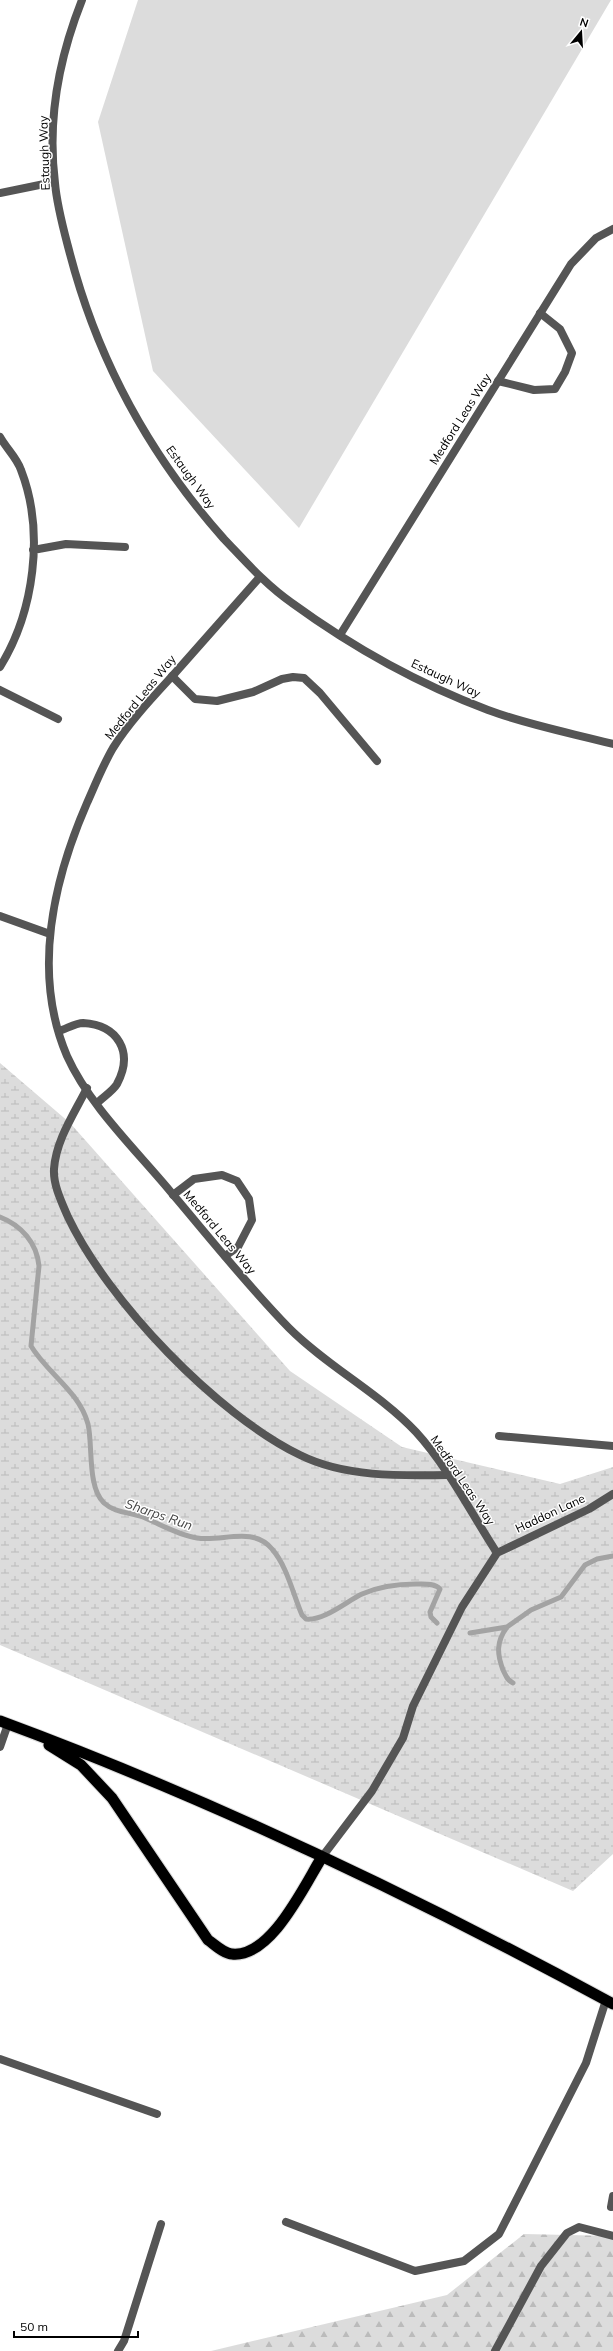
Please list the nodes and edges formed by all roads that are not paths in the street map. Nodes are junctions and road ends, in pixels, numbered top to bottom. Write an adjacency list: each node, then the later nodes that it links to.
1 (82, 0): 2 (street, Estaugh Way)
2 (54, 182): 3 (street); 10 (street, Estaugh Way)
3 (0, 193)
4 (613, 228): 5 (street, Medford Leas Way)
5 (540, 313): 6 (street, Medford Leas Way); 6 (street)
6 (498, 381): 11 (street, Medford Leas Way)
7 (0, 437): 9 (street)
8 (125, 547): 9 (street)
9 (33, 550): 12 (street)
10 (260, 578): 11 (street, Estaugh Way); 13 (street, Medford Leas Way)
11 (340, 635): 16 (street, Estaugh Way)
12 (0, 667)
13 (172, 676): 17 (street); 19 (street, Medford Leas Way)
14 (0, 690): 15 (street)
15 (58, 719)
16 (613, 744)
17 (377, 761)
18 (0, 916): 19 (street)
19 (50, 934): 20 (street, Medford Leas Way)
20 (59, 1031): 21 (street, Medford Leas Way); 22 (street)
21 (87, 1088): 22 (street, Medford Leas Way); 27 (street)
22 (97, 1103): 23 (street, Medford Leas Way)
23 (173, 1195): 24 (street, Medford Leas Way); 24 (street)
24 (225, 1256): 27 (street, Medford Leas Way)
25 (499, 1436): 26 (street)
26 (613, 1446)
27 (448, 1475): 29 (street, Medford Leas Way)
28 (613, 1494): 29 (street, Haddon Lane)
29 (496, 1553): 33 (street)
30 (4, 1723): 31 (highway); 32 (street)
31 (26, 1731): 33 (highway); 33 (highway)
32 (0, 1747)
33 (322, 1857): 34 (highway)
34 (610, 2002): 39 (street)
35 (0, 2059): 36 (street)
36 (157, 2114)
37 (613, 2196): 38 (street)
38 (611, 2207)
39 (286, 2222)
40 (161, 2224): 42 (street)
41 (613, 2236): 43 (street)
42 (118, 2351)
43 (495, 2351)

